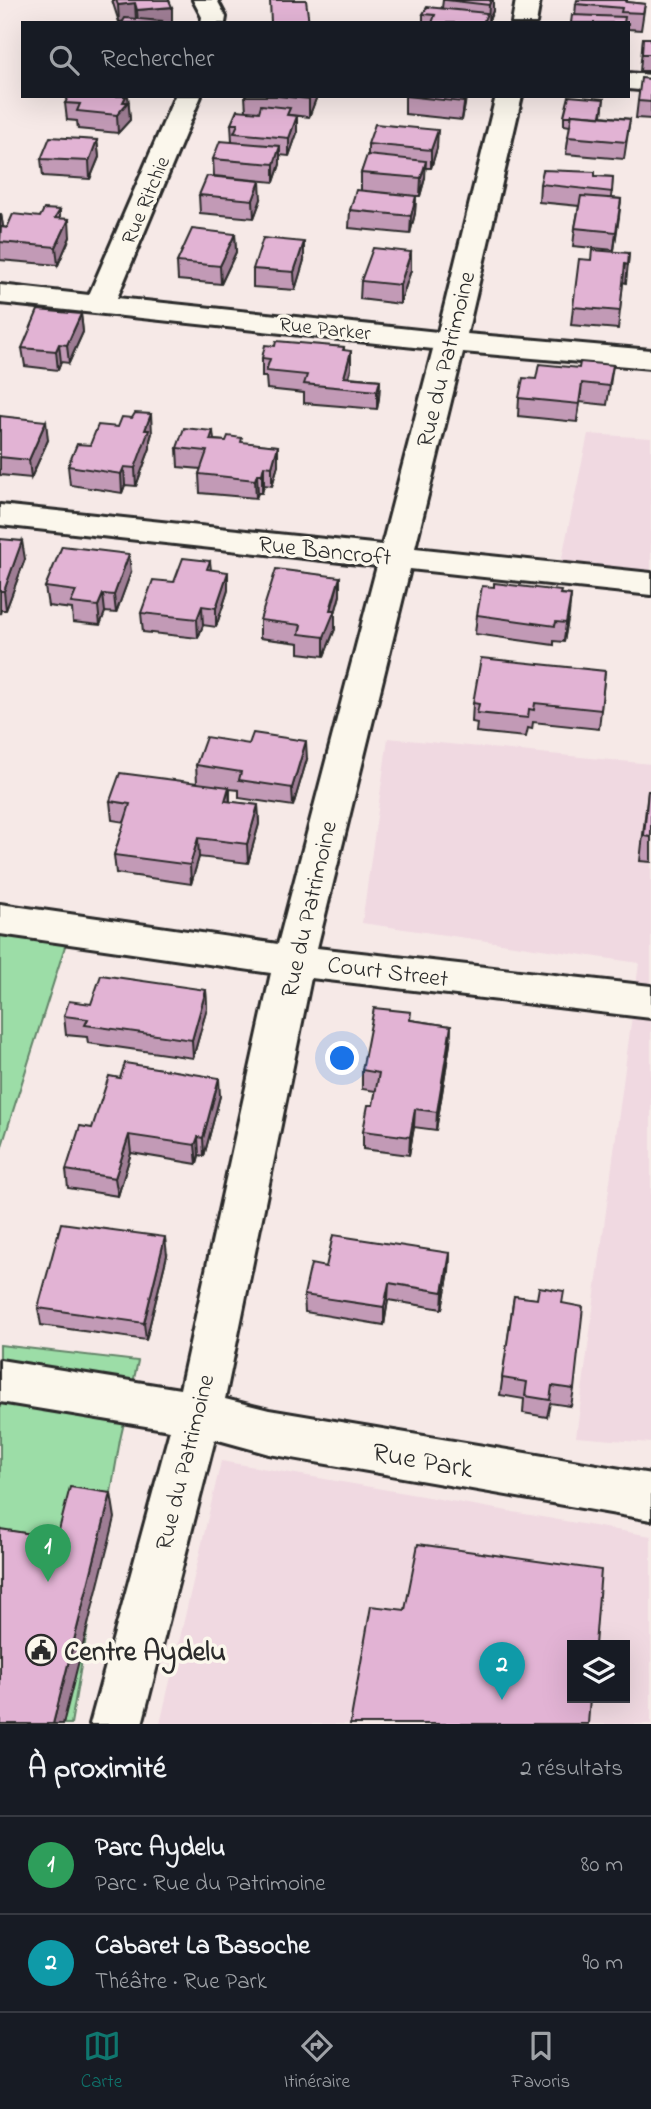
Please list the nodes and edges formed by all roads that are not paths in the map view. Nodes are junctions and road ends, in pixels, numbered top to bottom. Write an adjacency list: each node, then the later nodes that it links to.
1 (205, 0): 3 (street)
2 (528, 0): 4 (street)
3 (213, 21)
4 (524, 21)
5 (630, 81): 6 (street)
6 (651, 83)
7 (187, 98): 10 (street, Rue Ritchie)
8 (509, 98): 11 (street, Rue du Patrimoine)
9 (0, 294): 10 (street, Rue Parker)
10 (100, 304): 11 (street, Rue Parker)
11 (450, 342): 12 (street, Rue Parker); 14 (street, Rue du Patrimoine)
12 (651, 359)
13 (0, 515): 14 (street, Rue Bancroft)
14 (395, 558): 15 (street, Rue Bancroft); 17 (street, Rue du Patrimoine)
15 (651, 584)
16 (0, 919): 17 (street, Court Street)
17 (295, 961): 18 (street, Court Street); 20 (street, Rue du Patrimoine)
18 (651, 1002)
19 (0, 1381): 20 (street, Rue Park)
20 (198, 1413): 21 (street, Rue Park); 22 (street, Rue du Patrimoine)
21 (651, 1497)
22 (117, 1724)

